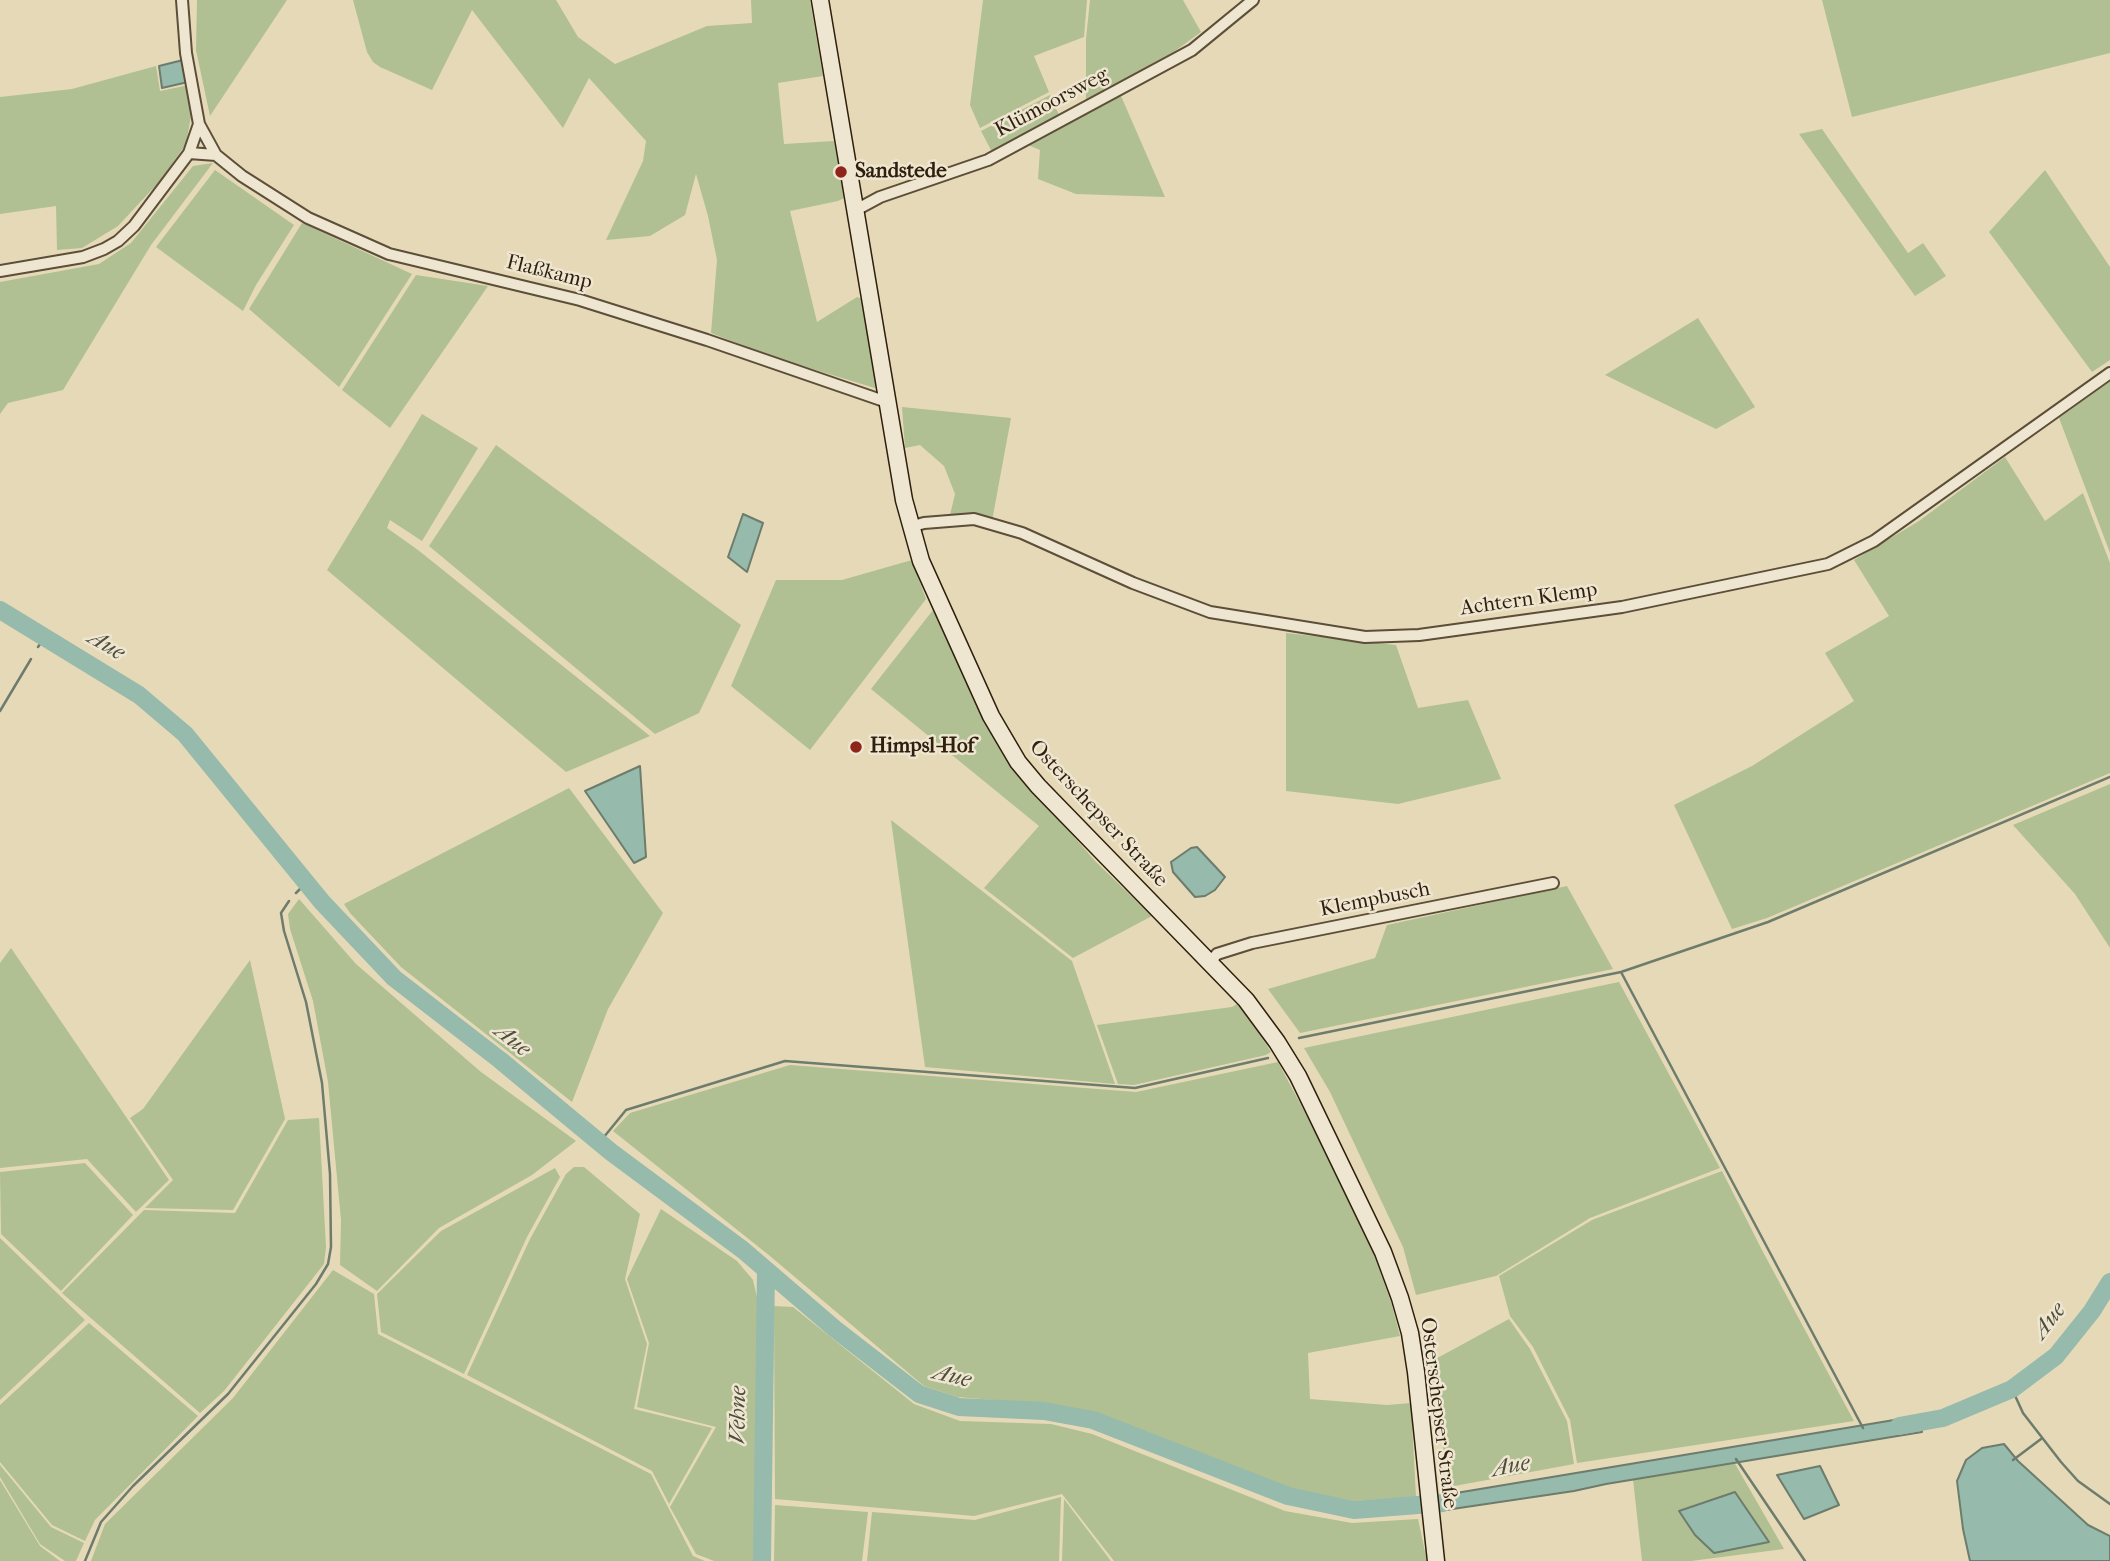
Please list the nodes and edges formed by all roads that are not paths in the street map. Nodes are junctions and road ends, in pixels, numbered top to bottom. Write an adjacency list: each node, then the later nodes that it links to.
1 (182, 0): 4 (street)
2 (820, 0): 7 (main road, Osterschepser Straße)
3 (1253, 0): 7 (street, Klümoorsweg)
4 (199, 124): 5 (street); 6 (street, Flaßkamp)
5 (190, 153): 6 (street); 8 (street)
6 (216, 155): 10 (street, Flaßkamp)
7 (854, 211): 10 (main road, Osterschepser Straße)
8 (0, 271)
9 (2110, 373): 11 (street, Achtern Klemp)
10 (887, 400): 11 (main road, Osterschepser Straße)
11 (910, 527): 13 (main road, Osterschepser Straße)
12 (1553, 883): 13 (street, Klempbusch)
13 (1210, 962): 14 (main road, Osterschepser Straße)
14 (1436, 1561)

